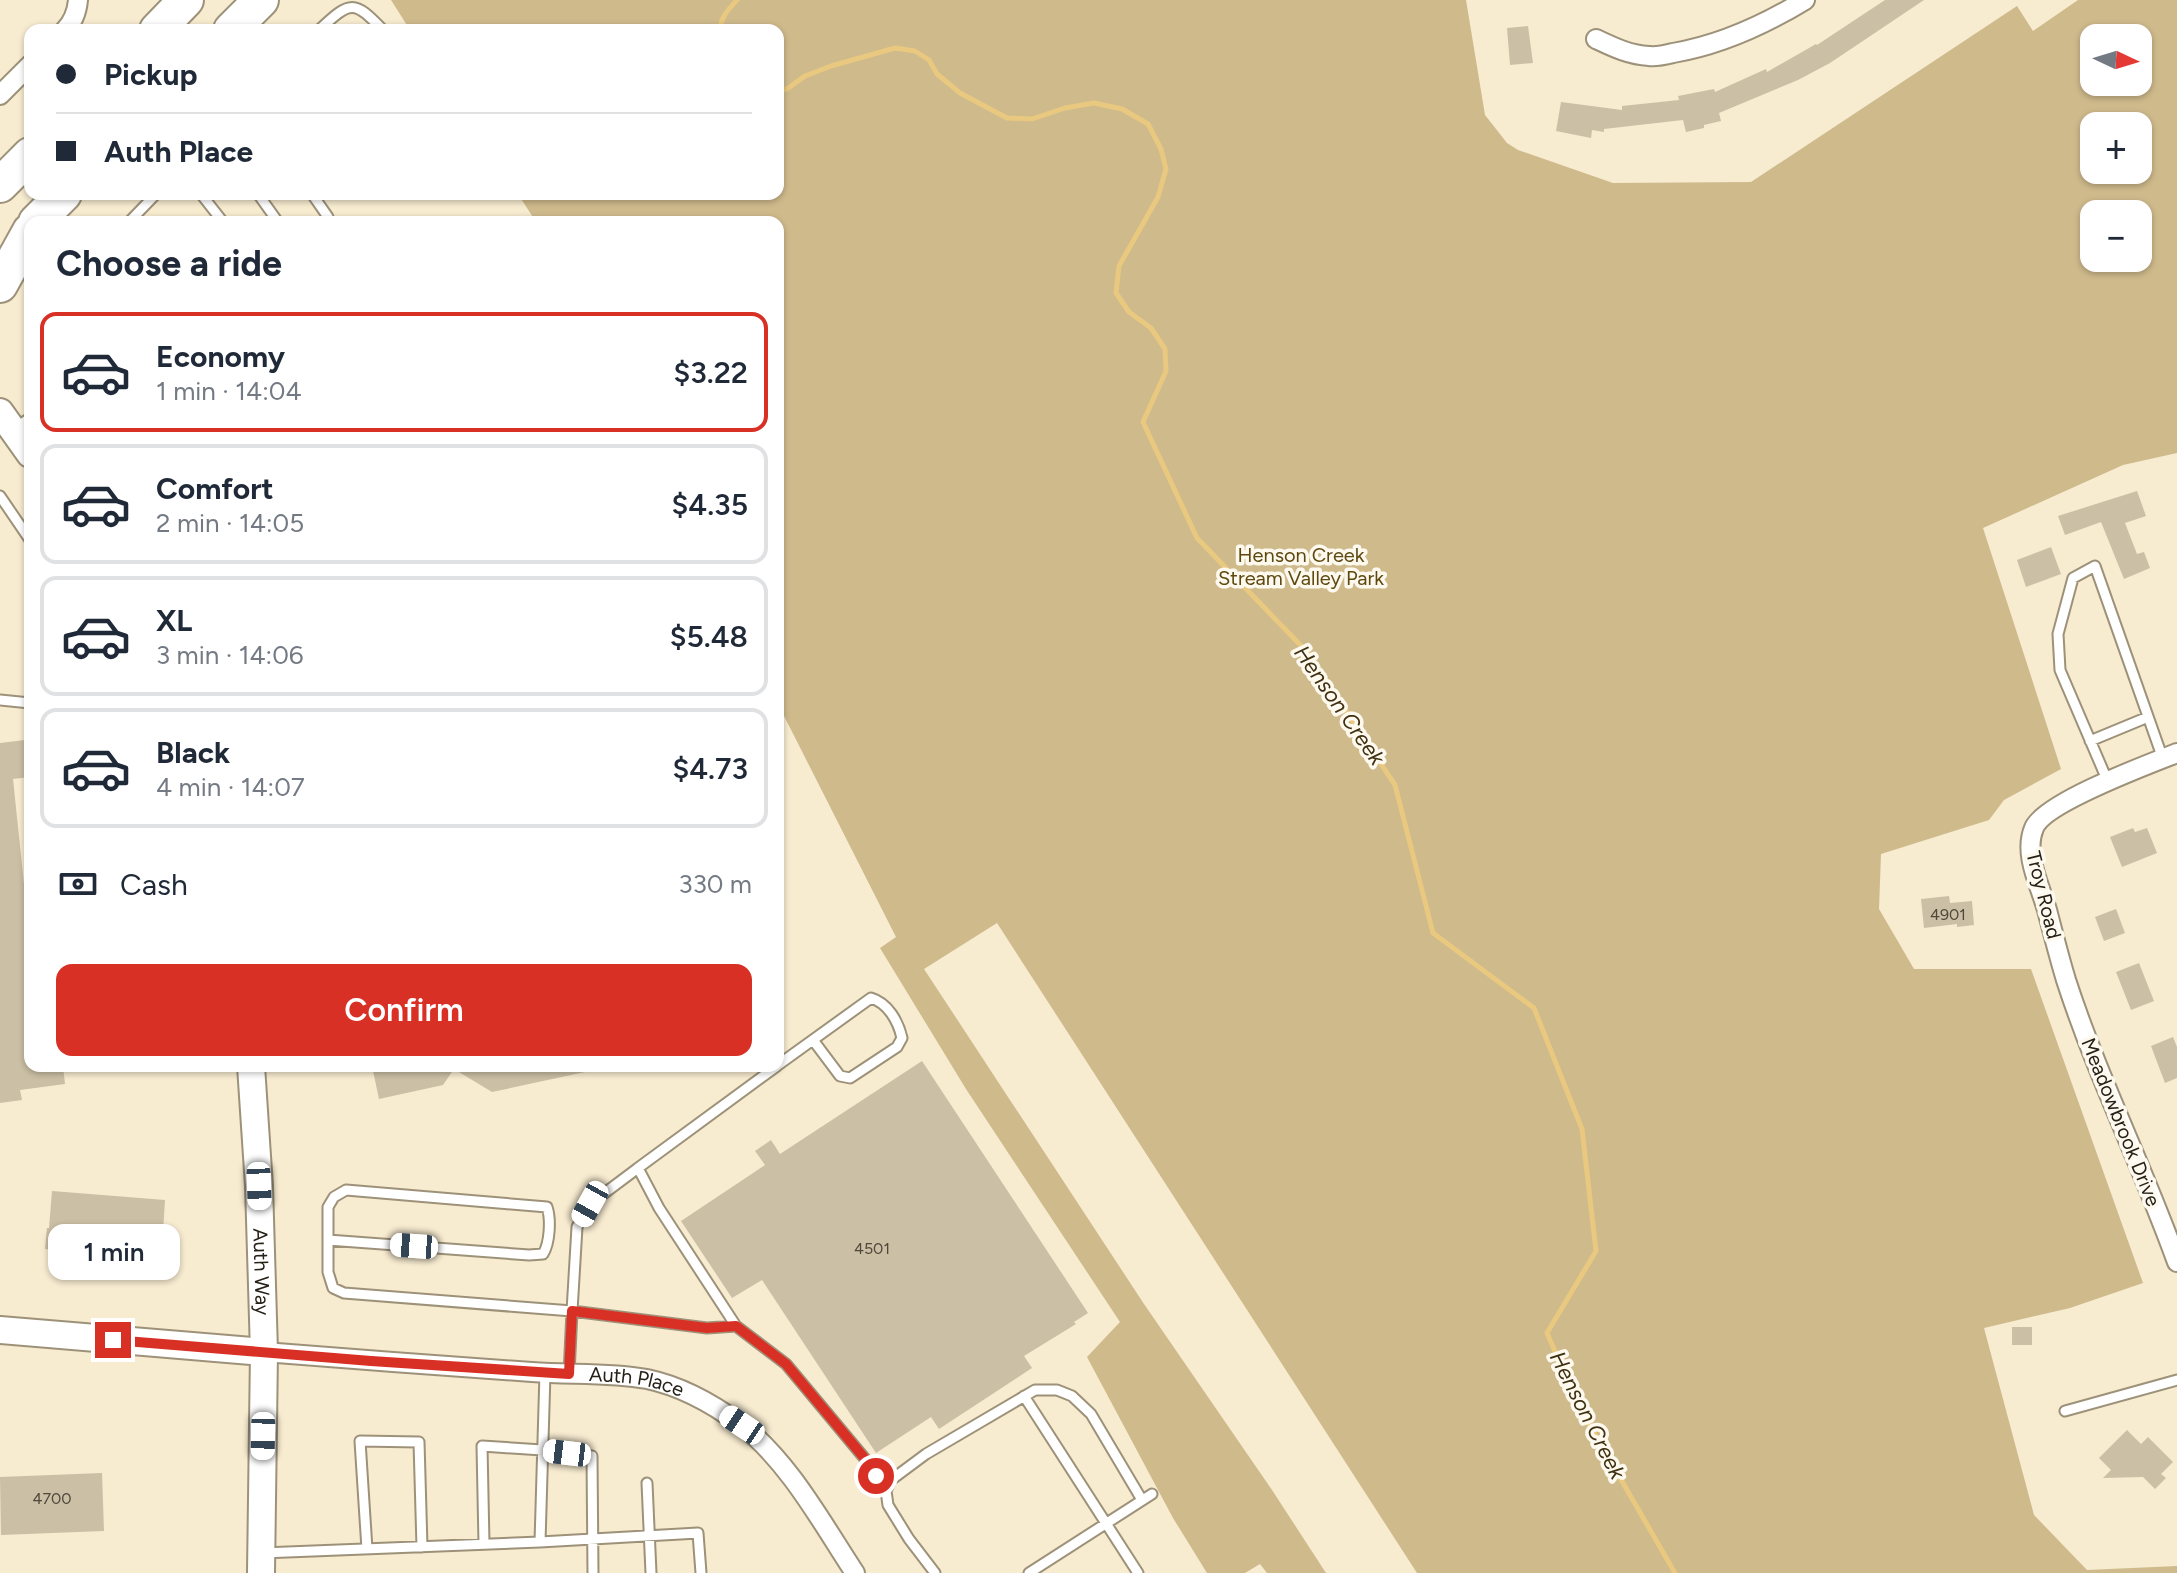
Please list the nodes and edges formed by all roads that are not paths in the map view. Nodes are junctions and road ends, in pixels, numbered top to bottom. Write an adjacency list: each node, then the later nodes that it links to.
1 (78, 0): 5 (street)
2 (186, 0): 6 (highway)
3 (261, 0): 7 (highway)
4 (1805, 0): 10 (street)
5 (68, 24)
6 (163, 24)
7 (237, 24)
8 (325, 24): 9 (lane)
9 (379, 24)
10 (1596, 39)
11 (24, 71): 12 (street)
12 (0, 95)
13 (24, 161): 14 (highway)
14 (0, 185)
15 (58, 200): 18 (highway)
16 (150, 200): 19 (lane)
17 (206, 200): 20 (lane)
18 (42, 216)
19 (135, 216)
20 (218, 216)
21 (24, 235): 23 (highway)
22 (24, 240): 24 (highway)
23 (0, 257)
24 (0, 285)
25 (14, 420): 26 (street)
26 (24, 441)
27 (0, 496): 28 (lane)
28 (24, 531)
29 (0, 700): 30 (lane)
30 (24, 702)
31 (2148, 717): 32 (lane); 32 (lane); 33 (lane)
32 (2090, 741): 34 (lane)
33 (2170, 756): 34 (street, Troy Road)
34 (2108, 782): 35 (street, Troy Road)
35 (2067, 981): 42 (street, Meadowbrook Drive)
36 (813, 1040): 36 (lane); 37 (lane)
37 (784, 1062)
38 (251, 1072): 46 (street, Auth Way)
39 (770, 1072): 40 (lane)
40 (638, 1168): 43 (lane); 44 (lane)
41 (328, 1240): 41 (lane); 43 (lane)
42 (2177, 1262)
43 (572, 1311): 44 (lane); 48 (lane)
44 (736, 1326): 54 (lane)
45 (0, 1330): 46 (street, Auth Place)
46 (264, 1352): 47 (street, Auth Place); 64 (street, Auth Way)
47 (545, 1373): 48 (street, Auth Place); 52 (lane)
48 (569, 1374): 68 (street, Auth Place)
49 (2177, 1380): 51 (lane)
50 (1024, 1396): 54 (lane); 56 (lane); 57 (lane)
51 (2065, 1411)
52 (542, 1450): 59 (lane); 60 (lane); 61 (lane)
53 (647, 1483): 58 (lane)
54 (886, 1491): 69 (lane)
55 (1152, 1494): 56 (lane)
56 (1142, 1500): 57 (lane)
57 (1106, 1524): 70 (lane); 71 (lane)
58 (649, 1536): 59 (lane); 66 (lane); 67 (lane)
59 (591, 1539): 60 (lane); 65 (lane)
60 (540, 1542): 61 (lane)
61 (484, 1544): 62 (lane)
62 (422, 1547): 63 (lane); 63 (lane)
63 (367, 1549): 64 (lane)
64 (261, 1563)
65 (593, 1573)
66 (651, 1573)
67 (701, 1573)
68 (855, 1573)
69 (935, 1573)
70 (1029, 1573)
71 (1138, 1573)

